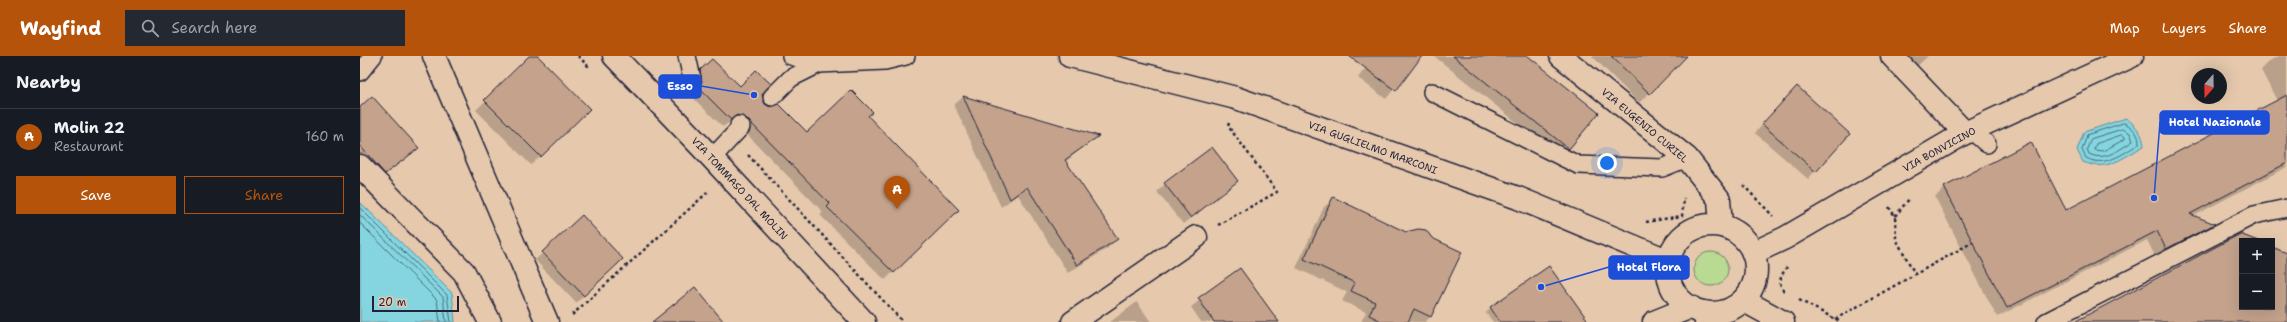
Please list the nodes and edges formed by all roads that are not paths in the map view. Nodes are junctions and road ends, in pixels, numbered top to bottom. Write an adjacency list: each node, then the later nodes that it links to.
1 (373, 56): 12 (lane)
2 (434, 56): 29 (street)
3 (614, 56): 18 (street, VIA TOMMASO DAL MOLIN)
4 (687, 56): 13 (lane)
5 (791, 56): 11 (lane)
6 (906, 56): 11 (lane)
7 (1070, 56): 25 (street, VIA GUGLIELMO MARCONI)
8 (1561, 56): 19 (street, VIA EUGENIO CURIEL)
9 (1892, 56): 17 (street)
10 (2132, 56): 17 (street, VIA BONVICINO)
11 (819, 64): 15 (lane)
12 (360, 72)
13 (692, 79)
14 (1432, 92): 19 (lane)
15 (772, 97)
16 (739, 125): 18 (lane)
17 (1974, 136): 24 (street, VIA BONVICINO)
18 (712, 158): 30 (street, VIA TOMMASO DAL MOLIN)
19 (1687, 158): 22 (street, VIA EUGENIO CURIEL)
20 (360, 166): 28 (street)
21 (2287, 208): 34 (lane)
22 (1721, 226): 24 (street); 25 (street)
23 (1196, 237): 31 (street)
24 (1753, 253): 26 (street)
25 (1669, 261): 27 (street)
26 (1743, 300): 27 (street); 33 (street)
27 (1700, 313): 32 (street)
28 (490, 322)
29 (547, 322)
30 (864, 322)
31 (1073, 322)
32 (1654, 322)
33 (1783, 322)
34 (2046, 322)

